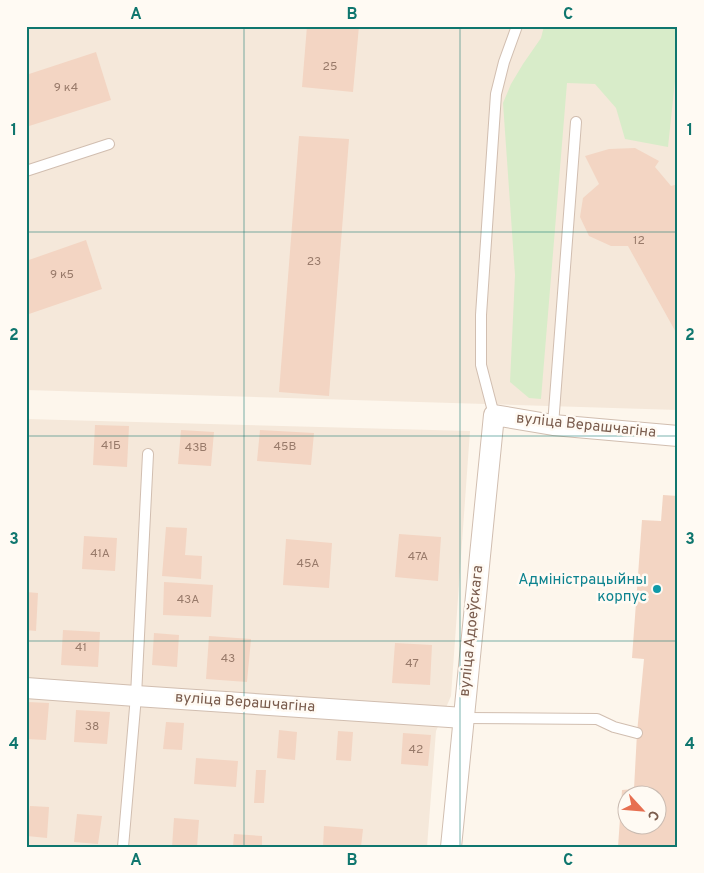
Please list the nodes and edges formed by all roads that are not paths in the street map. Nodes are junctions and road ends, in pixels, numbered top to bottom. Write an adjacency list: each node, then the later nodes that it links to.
1 (518, 26): 5 (lane)
2 (576, 122): 6 (lane)
3 (108, 144): 4 (lane)
4 (26, 171)
5 (494, 415): 6 (street, вуліца Верашчагіна); 11 (street, вуліца Адоеўскага)
6 (554, 425): 7 (street, вуліца Верашчагіна)
7 (678, 436)
8 (148, 454): 10 (lane)
9 (26, 688): 10 (street, вуліца Верашчагіна)
10 (136, 696): 11 (street, вуліца Верашчагіна); 13 (lane)
11 (464, 718): 12 (lane); 14 (street, вуліца Адоеўскага)
12 (637, 733)
13 (123, 847)
14 (451, 847)

